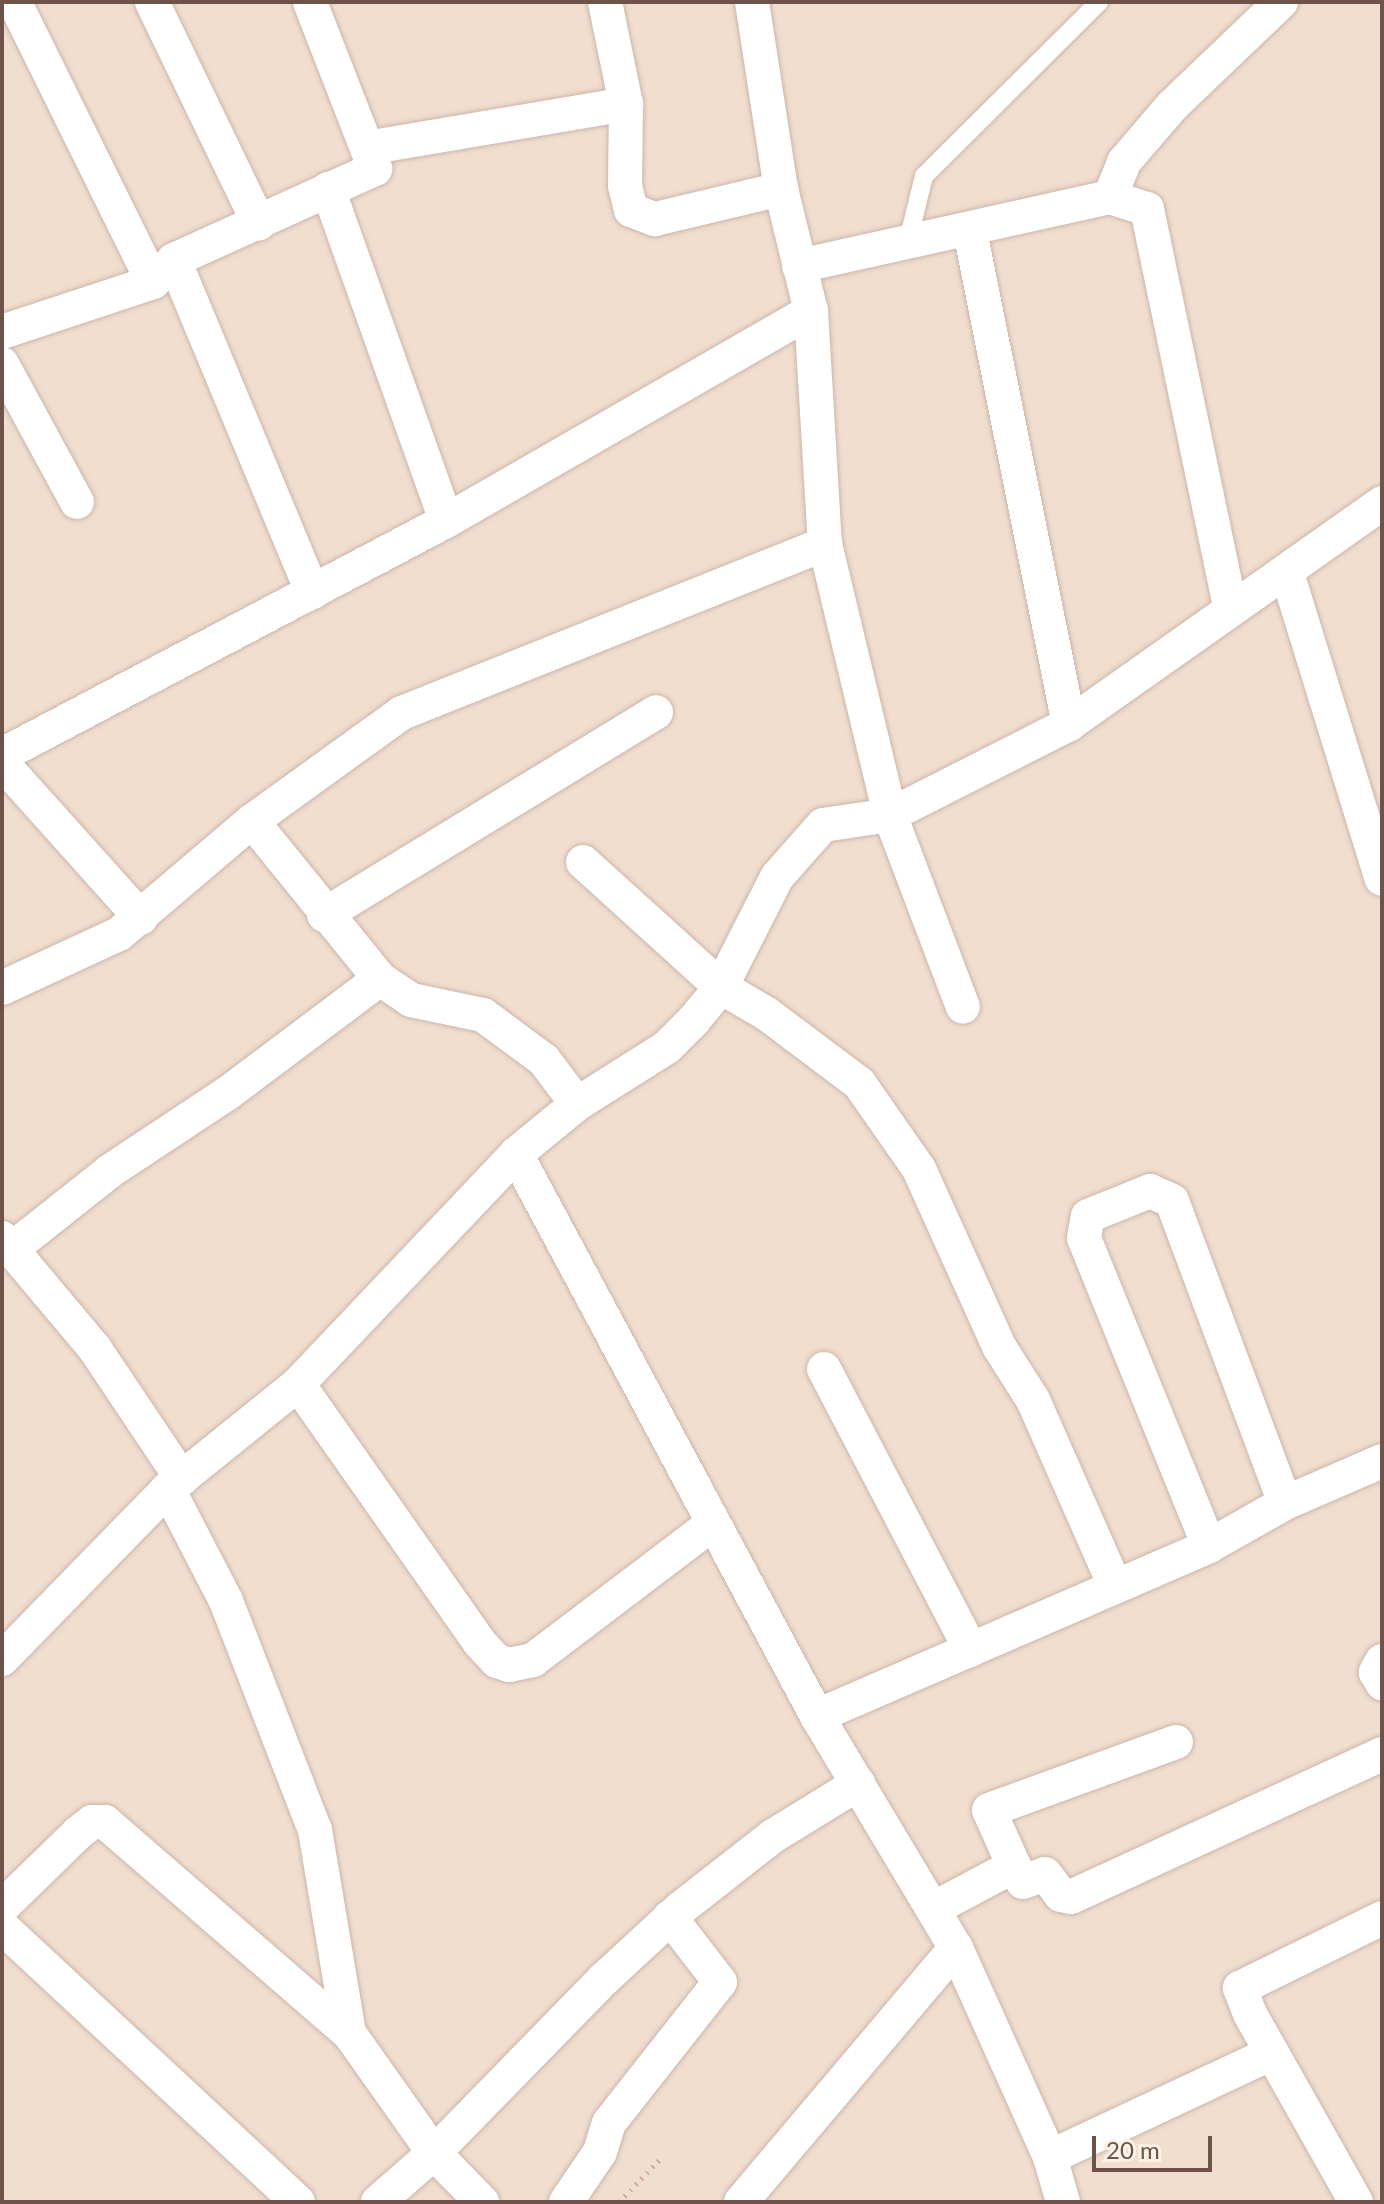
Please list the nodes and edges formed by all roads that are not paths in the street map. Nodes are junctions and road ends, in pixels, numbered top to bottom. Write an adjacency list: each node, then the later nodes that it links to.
1 (152, 2): 13 (street)
2 (310, 2): 9 (street)
3 (605, 2): 8 (street)
4 (752, 2): 11 (street)
5 (1099, 2): 15 (lane)
6 (1281, 2): 12 (street)
7 (13, 6): 17 (street)
8 (626, 104): 9 (street); 11 (street)
9 (367, 148): 10 (street)
10 (328, 189): 13 (street); 23 (street)
11 (781, 189): 16 (street)
12 (1110, 197): 14 (street); 27 (street)
13 (259, 223): 17 (street)
14 (970, 231): 15 (street); 29 (street)
15 (908, 241): 16 (street)
16 (799, 266): 18 (street)
17 (163, 271): 19 (street); 26 (street)
18 (811, 311): 23 (street); 24 (street)
19 (2, 332)
20 (2, 364): 21 (street)
21 (77, 502)
22 (1382, 503): 25 (street)
23 (446, 521): 26 (street)
24 (825, 544): 32 (street); 33 (street)
25 (1287, 573): 27 (street); 35 (street)
26 (312, 592): 30 (street)
27 (1230, 608): 29 (street)
28 (656, 712): 36 (street)
29 (1069, 724): 32 (street)
30 (2, 755)
31 (2, 763): 37 (street)
32 (890, 815): 39 (street); 41 (street)
33 (252, 821): 36 (street); 37 (street)
34 (583, 862): 39 (street)
35 (1382, 879)
36 (324, 915): 38 (street)
37 (141, 918): 40 (street)
38 (380, 979): 42 (street); 44 (street)
39 (721, 987): 42 (street); 52 (street)
40 (2, 988)
41 (963, 1007)
42 (577, 1104): 43 (street)
43 (516, 1154): 46 (street); 50 (street)
44 (8, 1243): 48 (street)
45 (824, 1369): 53 (street)
46 (298, 1384): 48 (street); 50 (street)
47 (1382, 1461): 49 (street)
48 (175, 1484): 54 (street); 68 (street)
49 (1285, 1503): 51 (street); 51 (street)
50 (712, 1524): 57 (street)
51 (1209, 1546): 52 (street)
52 (1115, 1586): 53 (street)
53 (971, 1650): 57 (street)
54 (2, 1659)
55 (1382, 1661): 56 (street)
56 (1382, 1683)
57 (817, 1716): 60 (street)
58 (1176, 1742): 61 (street)
59 (1382, 1754): 61 (street)
60 (858, 1784): 63 (street); 64 (street)
61 (1014, 1866): 63 (street)
62 (2, 1907): 68 (street)
63 (933, 1909): 67 (street)
64 (670, 1917): 70 (street); 75 (street)
65 (1382, 1918): 69 (street)
66 (9, 1947): 72 (street)
67 (956, 1948): 71 (street); 76 (street)
68 (349, 2033): 70 (street)
69 (1272, 2053): 71 (street); 77 (street)
70 (434, 2153): 73 (street); 74 (street)
71 (1055, 2188)
72 (298, 2202)
73 (378, 2202)
74 (482, 2202)
75 (566, 2202)
76 (741, 2202)
77 (1356, 2202)

